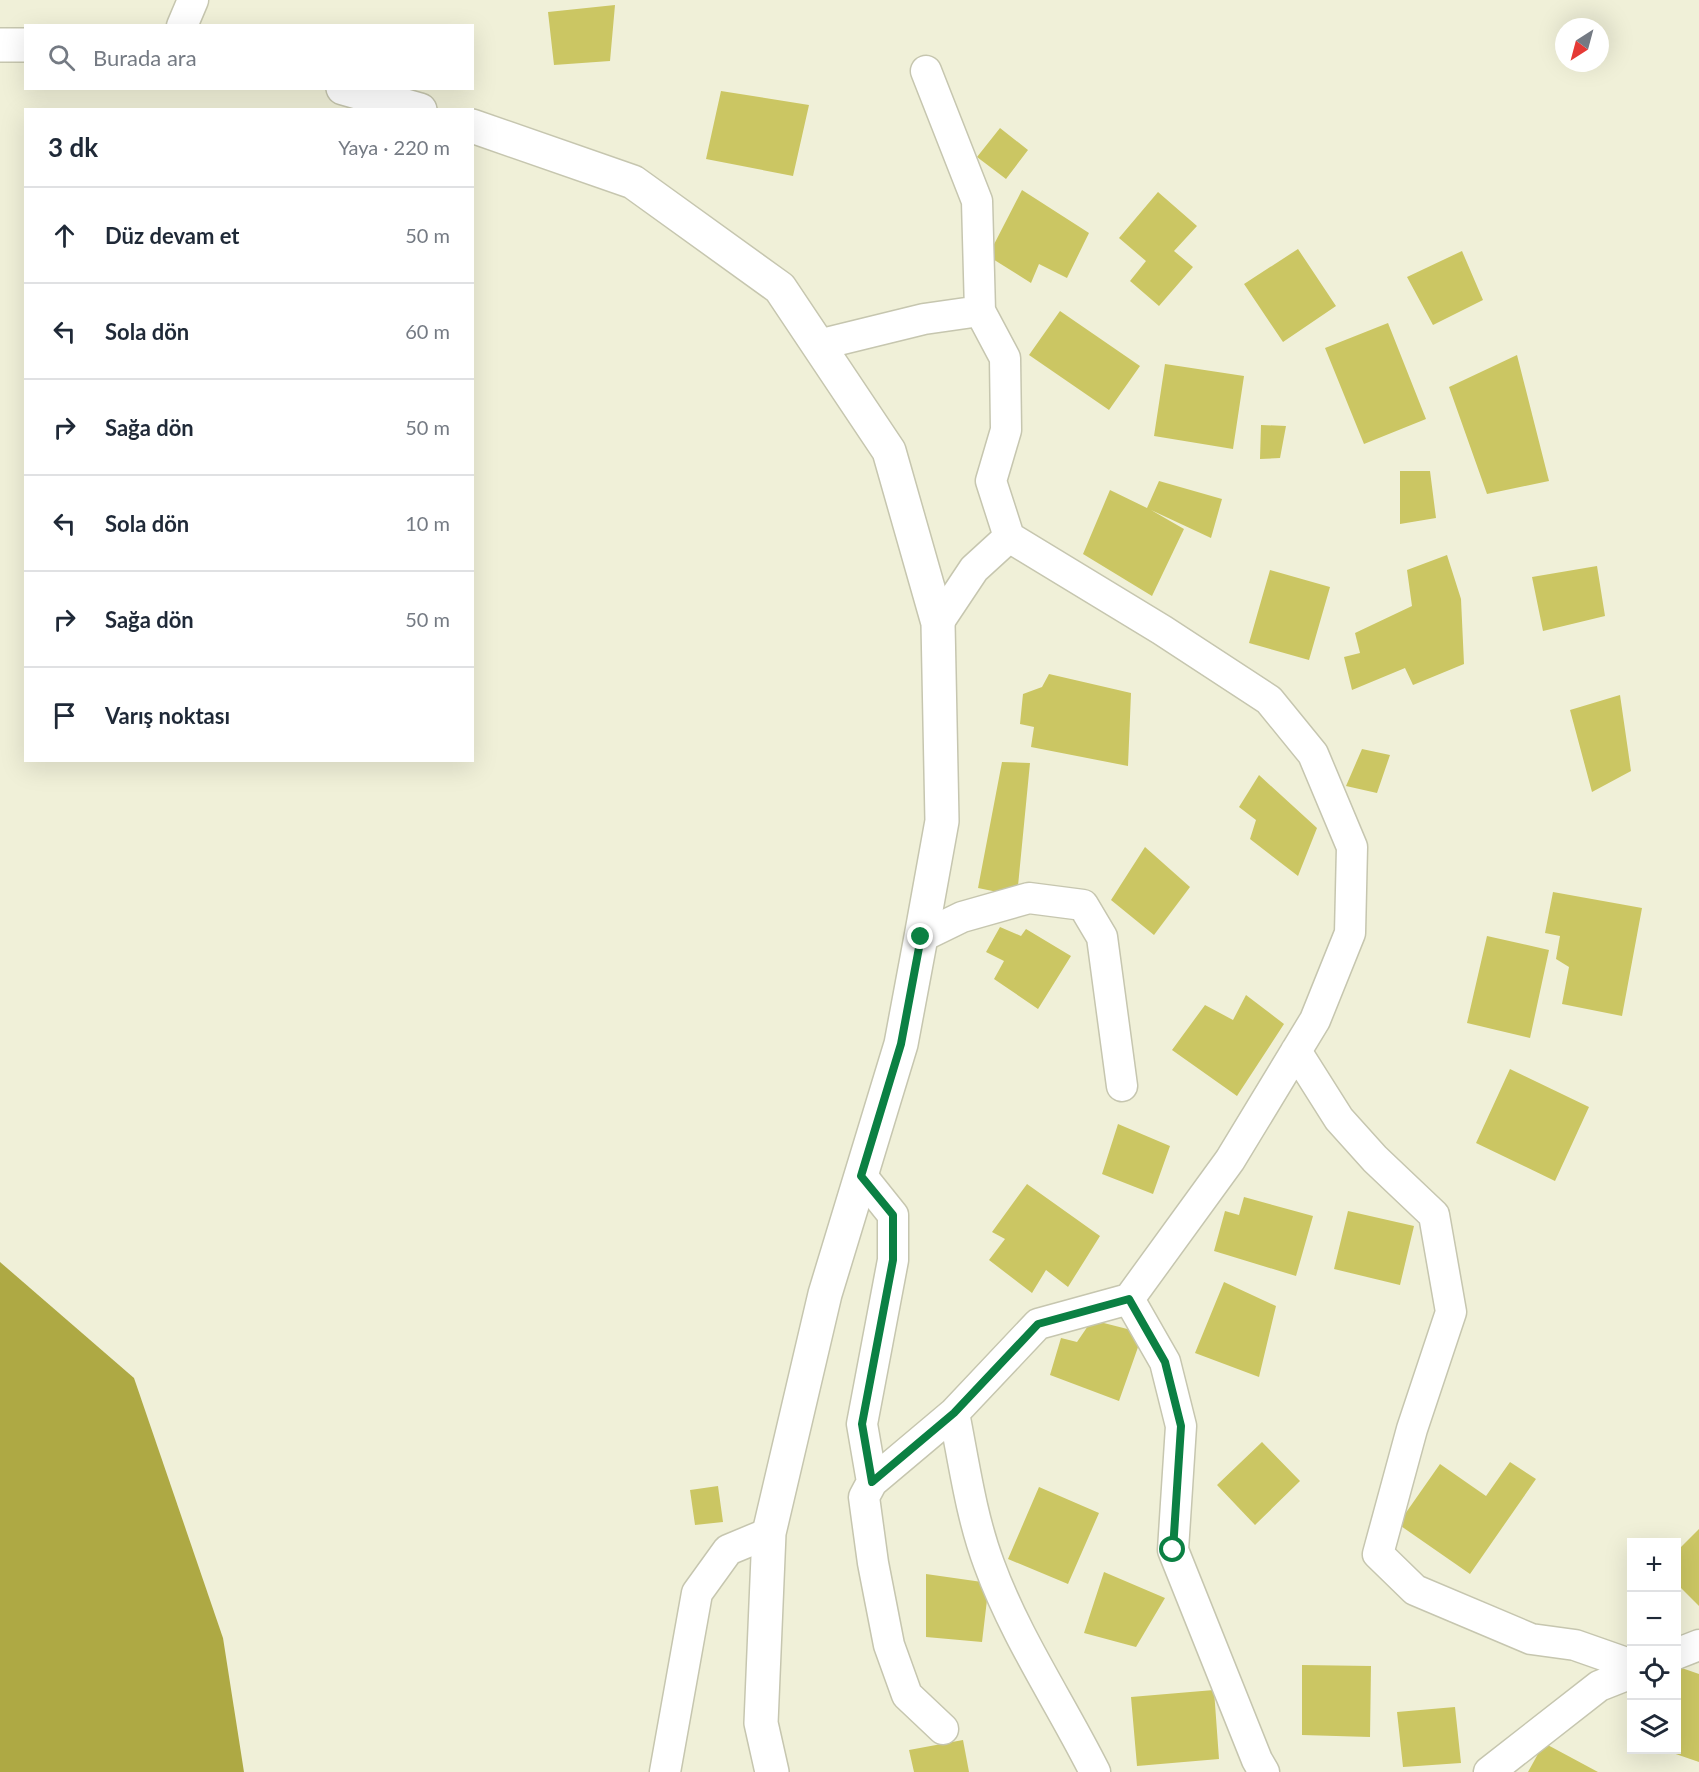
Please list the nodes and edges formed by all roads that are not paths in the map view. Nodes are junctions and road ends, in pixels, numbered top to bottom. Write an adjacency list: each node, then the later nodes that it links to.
1 (193, 0): 2 (street)
2 (183, 24)
3 (0, 45): 4 (street)
4 (24, 45)
5 (926, 72): 9 (street)
6 (350, 90): 7 (street)
7 (413, 108)
8 (474, 127): 10 (street)
9 (980, 311): 10 (street); 11 (street)
10 (818, 345): 12 (street)
11 (1009, 537): 12 (street); 14 (street)
12 (938, 623): 13 (street)
13 (921, 937): 15 (street); 16 (street)
14 (1296, 1051): 17 (street); 23 (street)
15 (1122, 1086)
16 (861, 1176): 19 (street); 20 (street)
17 (1129, 1299): 18 (street); 29 (street)
18 (954, 1413): 19 (street); 28 (street)
19 (872, 1482): 25 (street)
20 (769, 1533): 26 (street); 27 (street)
21 (1699, 1645): 22 (street)
22 (1681, 1652)
23 (1627, 1663)
24 (1627, 1675): 30 (street)
25 (943, 1730)
26 (665, 1772)
27 (772, 1772)
28 (1095, 1772)
29 (1264, 1772)
30 (1489, 1772)

